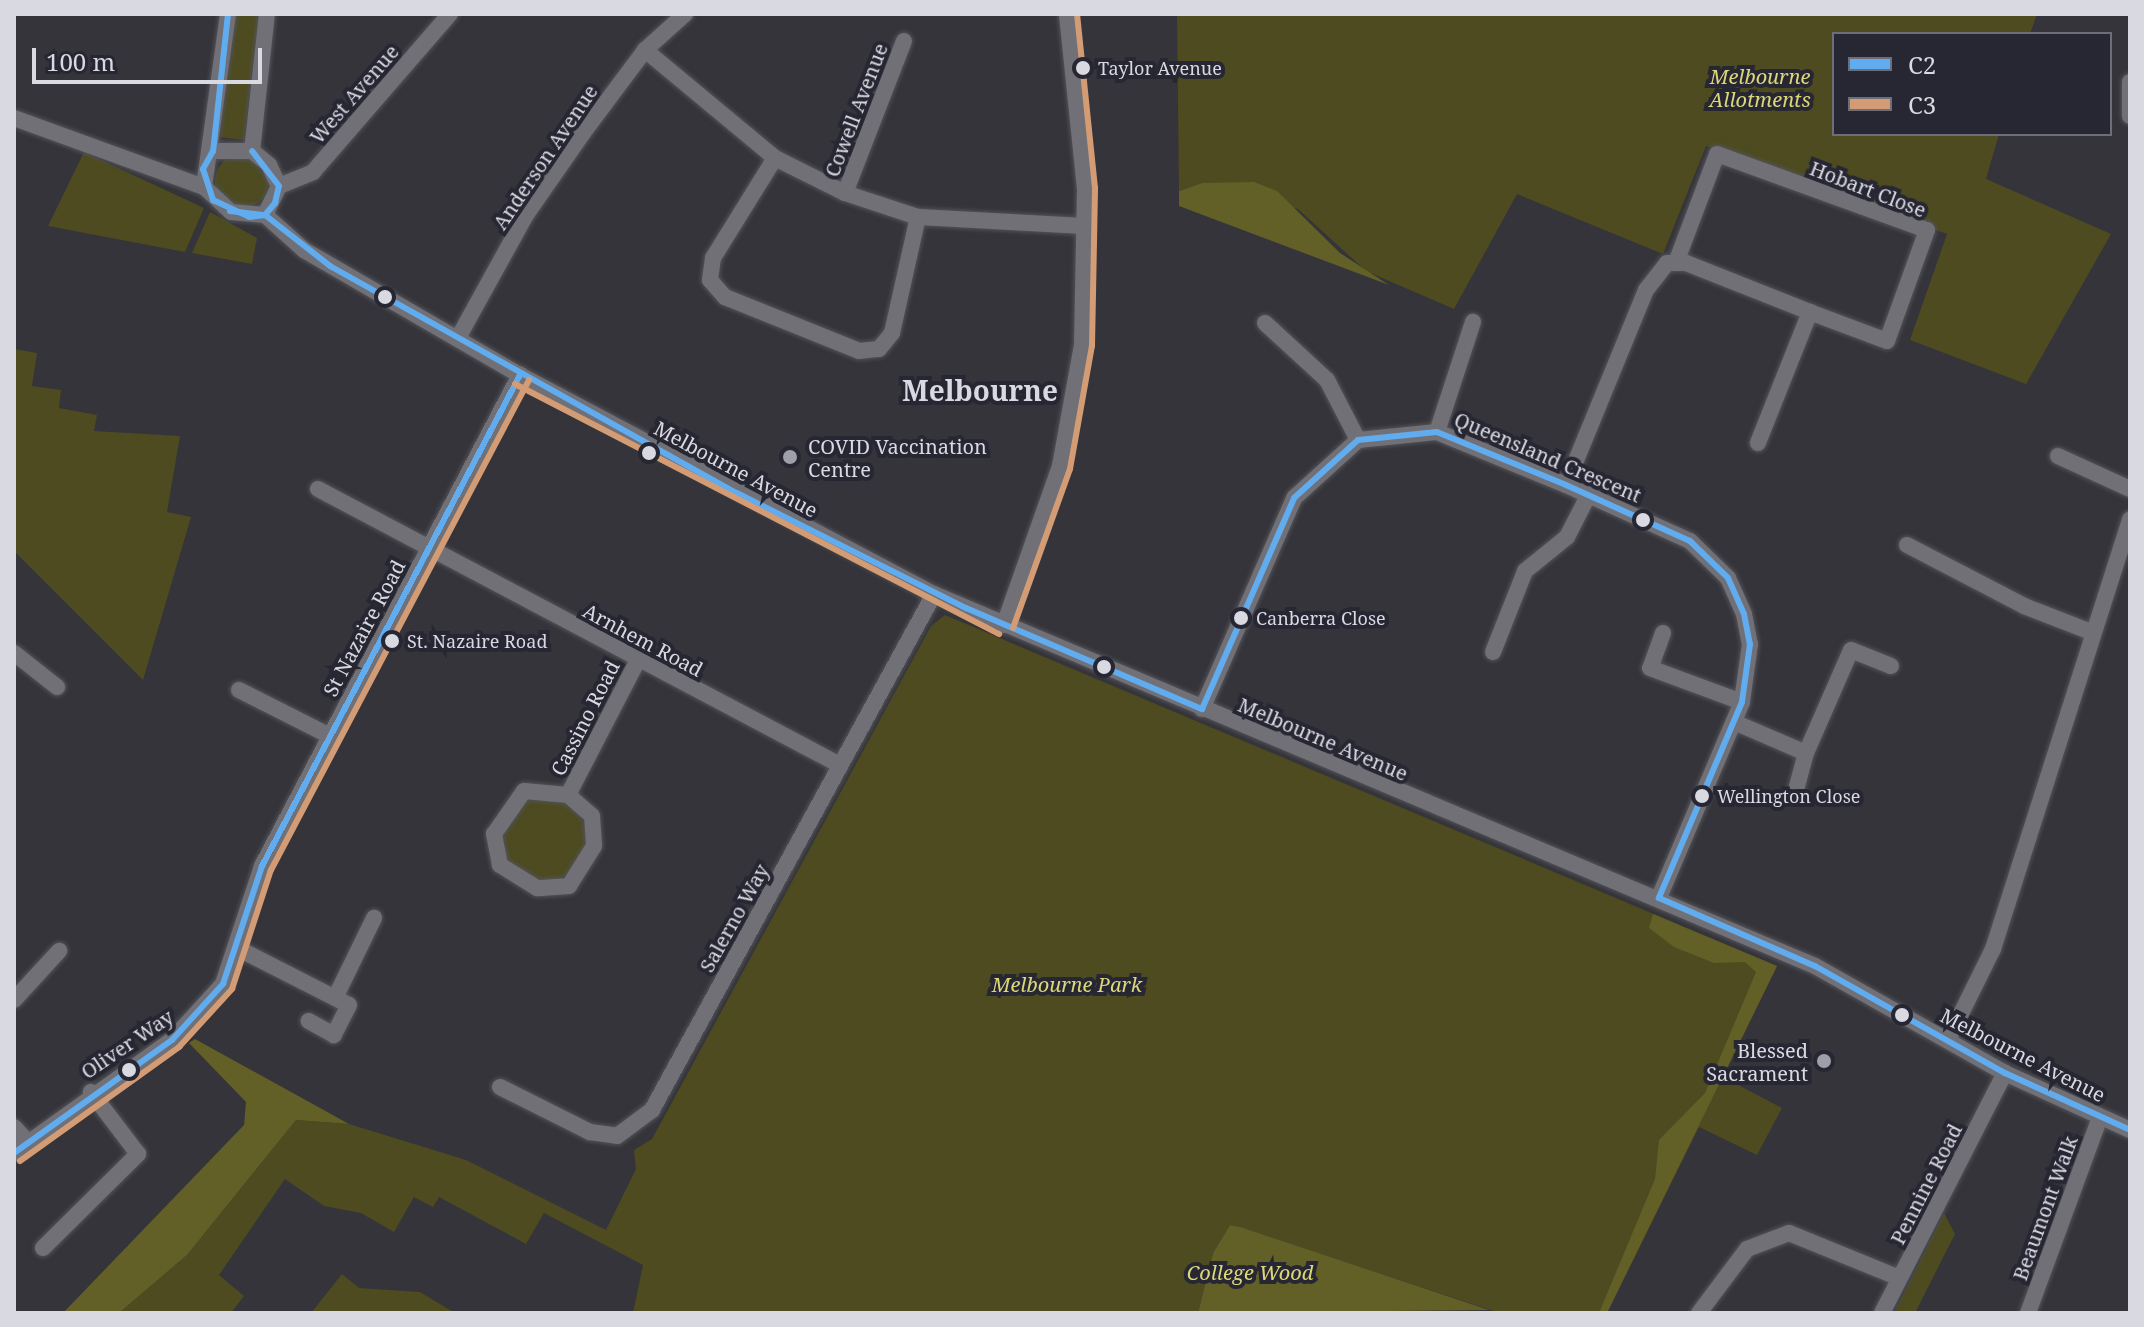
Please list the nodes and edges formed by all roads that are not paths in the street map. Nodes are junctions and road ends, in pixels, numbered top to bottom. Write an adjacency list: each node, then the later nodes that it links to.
1 (228, 14): 11 (street)
2 (267, 14): 12 (street)
3 (450, 14): 14 (street, West Avenue)
4 (685, 14): 7 (street, Anderson Avenue)
5 (1067, 14): 19 (street)
6 (904, 41): 16 (street, Cowell Avenue)
7 (645, 50): 13 (street); 24 (street, Anderson Avenue)
8 (2130, 82): 9 (street)
9 (2130, 116)
10 (14, 118): 15 (street)
11 (213, 151): 12 (street); 15 (street)
12 (252, 151): 14 (street)
13 (775, 158): 16 (street); 18 (street)
14 (279, 186): 17 (street)
15 (204, 187): 17 (street)
16 (845, 193): 18 (street)
17 (265, 215): 24 (street, Melbourne Avenue)
18 (918, 217): 19 (street)
19 (1085, 226): 38 (street)
20 (1677, 260): 21 (street, Hobart Close); 21 (street, Hobart Close); 30 (street, Hobart Close)
21 (1810, 312): 28 (street)
22 (1473, 322): 26 (street)
23 (1265, 323): 27 (street)
24 (458, 338): 25 (street, Melbourne Avenue)
25 (520, 375): 36 (street, St Nazaire Road); 37 (street, Melbourne Avenue)
26 (1437, 432): 27 (street, Queensland Crescent); 30 (street, Queensland Crescent)
27 (1358, 440): 48 (street)
28 (1758, 443)
29 (2058, 456): 32 (street)
30 (1566, 485): 33 (street, Queensland Crescent)
31 (318, 489): 36 (street, Arnhem Road)
32 (2130, 489)
33 (1589, 494): 41 (street); 47 (street, Queensland Crescent)
34 (2130, 519): 39 (street)
35 (1907, 545): 39 (street)
36 (428, 549): 43 (street, Arnhem Road); 50 (street, St Nazaire Road)
37 (934, 594): 38 (street, Melbourne Avenue); 52 (street, Salerno Way)
38 (1004, 625): 48 (street, Melbourne Avenue)
39 (2091, 632): 63 (street)
40 (1663, 633): 47 (street)
41 (1493, 652)
42 (14, 653): 45 (street)
43 (638, 660): 52 (street, Arnhem Road); 54 (street, Cassino Road)
44 (1891, 666): 51 (street)
45 (57, 687)
46 (239, 690): 50 (street)
47 (1742, 702): 49 (street, Queensland Crescent)
48 (1202, 709): 55 (street, Melbourne Avenue)
49 (1734, 722): 51 (street); 55 (street, Queensland Crescent)
50 (330, 736): 56 (street, St Nazaire Road)
51 (1806, 753): 53 (street)
52 (840, 765): 65 (street, Salerno Way)
53 (1796, 790)
54 (568, 795): 54 (street, Cassino Road)
55 (1659, 898): 63 (street, Melbourne Avenue)
56 (247, 901): 58 (street, Oliver Way)
57 (374, 918): 60 (street)
58 (239, 949): 60 (street); 66 (street, Oliver Way)
59 (59, 951): 61 (street)
60 (336, 996): 62 (street)
61 (14, 1000)
62 (309, 1021)
63 (1948, 1040): 64 (street, Melbourne Avenue)
64 (2005, 1073): 67 (street, Melbourne Avenue); 73 (street, Pennine Road)
65 (500, 1087)
66 (91, 1092): 70 (street, Oliver Way); 72 (street)
67 (2100, 1117): 69 (street, Melbourne Avenue); 76 (street, Beaumont Walk)
68 (14, 1127): 70 (street)
69 (2130, 1130)
70 (27, 1141): 71 (street, Oliver Way)
71 (14, 1153)
72 (43, 1248)
73 (1899, 1278): 74 (street); 75 (street, Pennine Road)
74 (1699, 1313)
75 (1882, 1313)
76 (2028, 1313)

